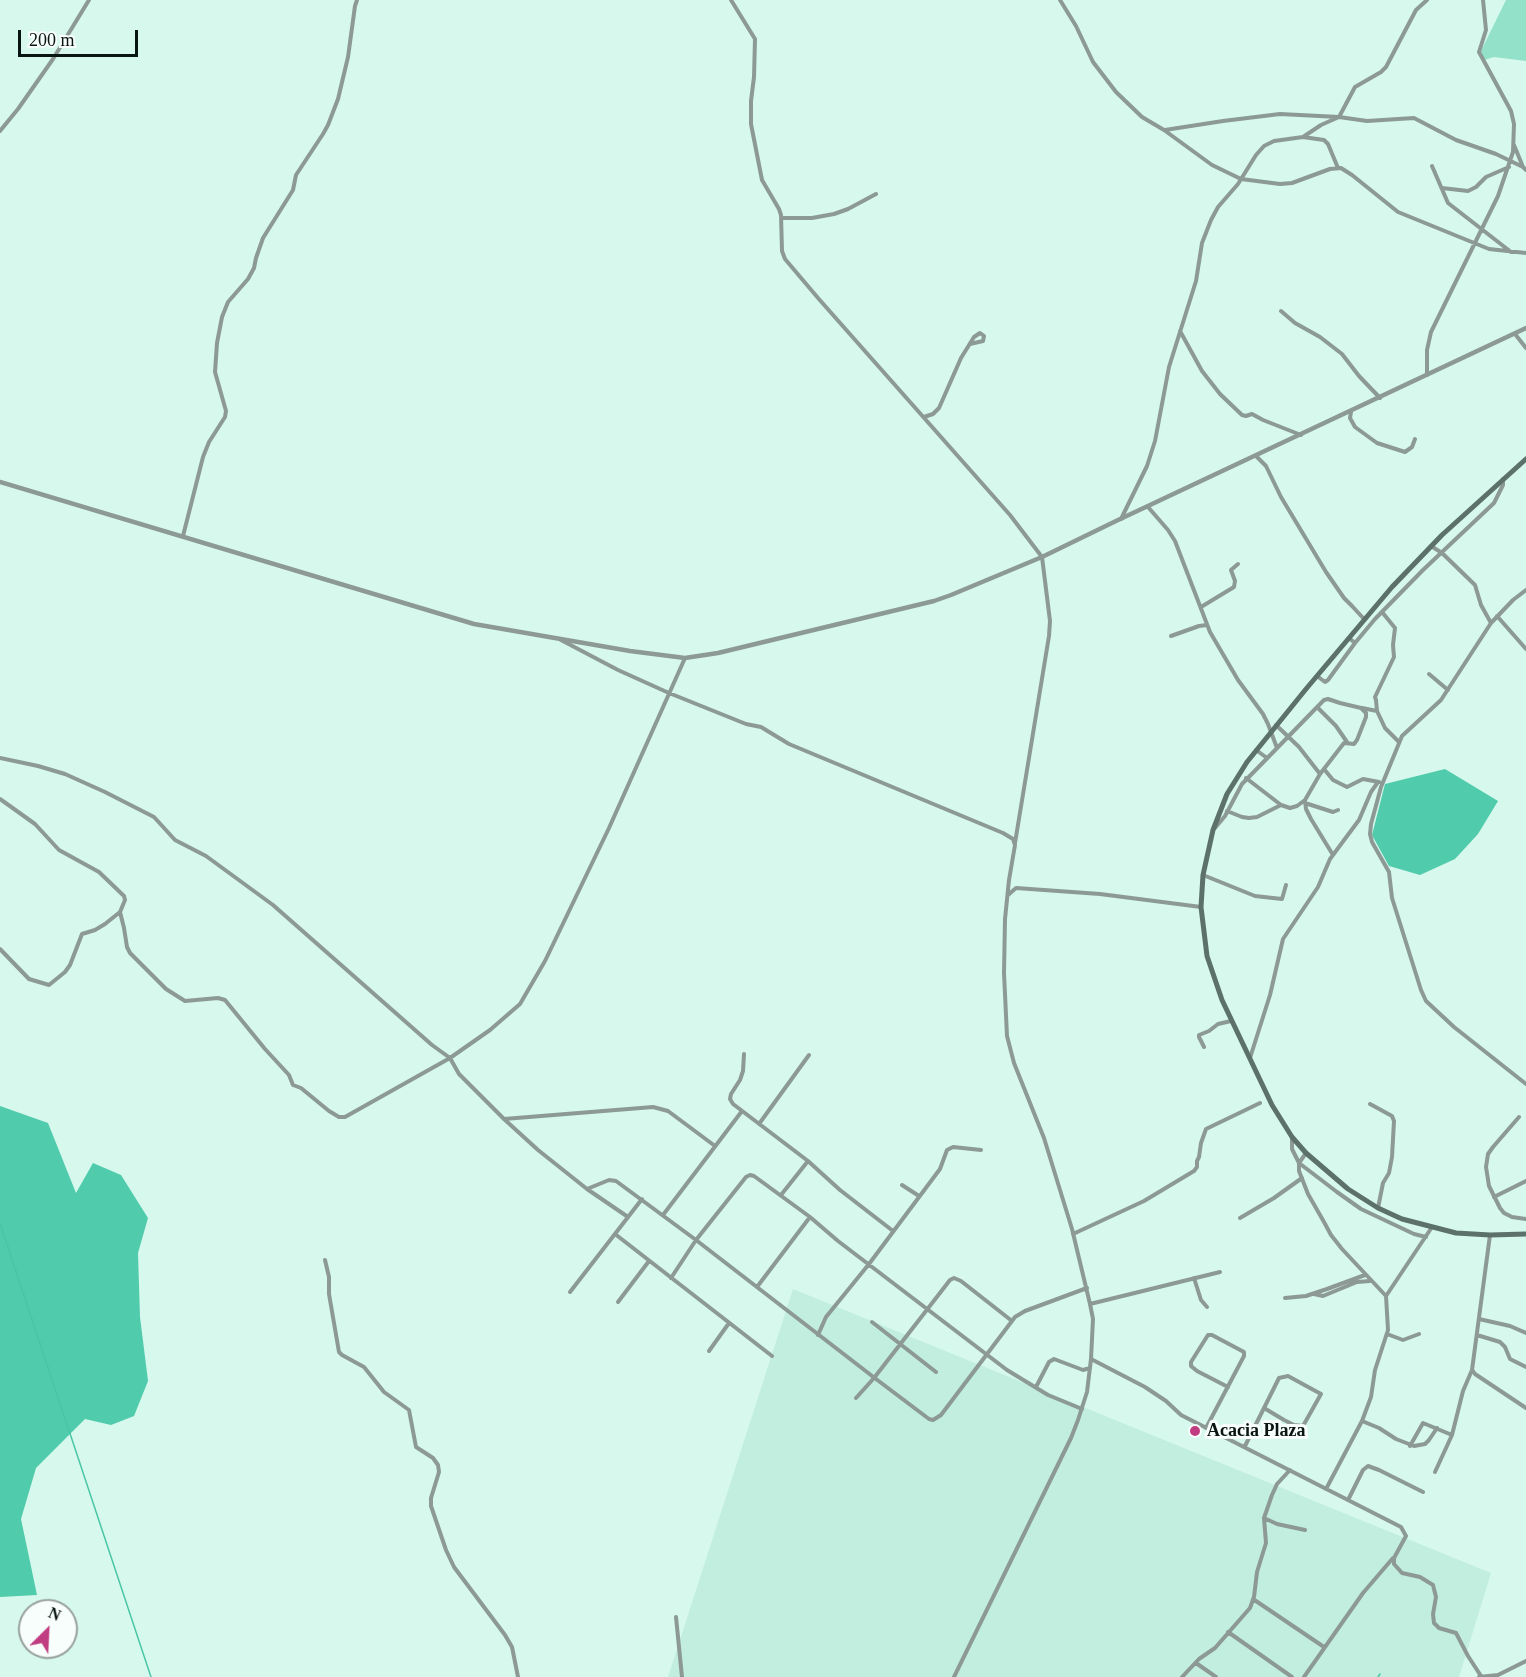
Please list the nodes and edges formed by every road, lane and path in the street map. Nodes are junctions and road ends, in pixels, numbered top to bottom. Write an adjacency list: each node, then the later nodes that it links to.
1 (89, 0): 9 (street)
2 (357, 0): 43 (street)
3 (731, 0): 20 (street)
4 (1059, 0): 8 (street)
5 (1427, 0): 7 (street)
6 (1483, 0): 11 (street)
7 (1339, 117): 8 (street); 10 (street); 12 (street)
8 (1164, 130): 17 (street)
9 (0, 131)
10 (1303, 137): 16 (street); 17 (street)
11 (1514, 144): 12 (street); 15 (street)
12 (1510, 161): 14 (street); 15 (street)
13 (1432, 166): 18 (street)
14 (1509, 167): 15 (street); 18 (street); 21 (street)
15 (1522, 167)
16 (1338, 168): 17 (street); 22 (street)
17 (1241, 179): 27 (street)
18 (1442, 188): 21 (street)
19 (876, 194): 20 (street)
20 (782, 218): 34 (street)
21 (1482, 228): 22 (street); 23 (street)
22 (1474, 243): 23 (street); 31 (street)
23 (1512, 252): 24 (street)
24 (1526, 253)
25 (1281, 311): 32 (street)
26 (1526, 328): 28 (street)
27 (1179, 331): 35 (street); 42 (street)
28 (1515, 334): 30 (street); 31 (street)
29 (970, 344): 34 (street)
30 (1526, 348)
31 (1427, 375): 32 (street)
32 (1380, 398): 33 (street)
33 (1351, 411): 35 (street); 36 (street)
34 (924, 417): 46 (street)
35 (1302, 435): 37 (street)
36 (1415, 439)
37 (1256, 456): 41 (street); 52 (street)
38 (1526, 459): 39 (main road)
39 (1503, 479): 44 (main road); 45 (street)
40 (0, 482): 43 (street)
41 (1148, 507): 42 (street); 49 (street)
42 (1121, 519): 46 (street)
43 (183, 536): 56 (street)
44 (1431, 546): 45 (street); 52 (main road)
45 (1442, 553): 50 (street); 53 (street)
46 (1042, 557): 60 (street); 87 (street)
47 (1238, 564): 49 (street)
48 (1526, 590): 51 (street)
49 (1201, 607): 54 (street)
50 (1382, 612): 58 (street); 67 (street)
51 (1497, 616): 53 (street); 59 (street)
52 (1364, 620): 57 (main road)
53 (1491, 623): 63 (street)
54 (1207, 625): 55 (street); 69 (street)
55 (1171, 636)
56 (555, 637): 60 (street); 64 (street)
57 (1349, 638): 58 (street); 62 (main road)
58 (1356, 643): 62 (street)
59 (1526, 649)
60 (685, 658): 64 (street)
61 (1429, 674): 63 (street)
62 (1317, 676): 68 (main road)
63 (1448, 690): 72 (street)
64 (669, 693): 87 (street); 101 (street)
65 (1318, 708): 66 (street); 70 (street); 71 (street)
66 (1361, 708): 67 (street); 71 (street)
67 (1377, 711): 72 (street)
68 (1276, 725): 69 (main road); 70 (street)
69 (1270, 733): 73 (street); 74 (main road)
70 (1289, 737): 73 (street); 78 (street)
71 (1347, 742): 77 (street)
72 (1399, 742): 80 (street)
73 (1277, 748): 76 (street)
74 (1256, 750): 76 (street); 86 (main road)
75 (0, 758): 101 (street)
76 (1267, 758): 79 (street)
77 (1324, 769): 78 (street); 80 (street)
78 (1320, 774): 82 (street)
79 (1246, 778): 83 (street); 85 (street)
80 (1380, 783): 88 (street); 103 (street)
81 (0, 799): 95 (street)
82 (1305, 802): 83 (street); 84 (street); 88 (street)
83 (1281, 805): 85 (street)
84 (1338, 810)
85 (1227, 811): 86 (street)
86 (1213, 830): 89 (main road)
87 (1015, 845): 90 (street)
88 (1332, 855): 102 (street)
89 (1203, 875): 91 (street); 94 (main road)
90 (1008, 880): 92 (street); 93 (street)
91 (1286, 885)
92 (1016, 888): 93 (street); 94 (street)
93 (1007, 895): 133 (street)
94 (1202, 907): 97 (main road)
95 (120, 912): 96 (street); 101 (street)
96 (0, 949)
97 (1232, 1020): 98 (street); 102 (main road)
98 (1204, 1047)
99 (744, 1054): 106 (street)
100 (809, 1055): 109 (street)
101 (450, 1058): 108 (street)
102 (1250, 1058): 110 (main road)
103 (1526, 1084)
104 (1260, 1103): 133 (street)
105 (1370, 1104): 124 (street)
106 (742, 1111): 109 (street); 111 (street)
107 (1519, 1117): 122 (street)
108 (504, 1119): 111 (street); 119 (street)
109 (759, 1124): 114 (street)
110 (1292, 1137): 113 (main road); 115 (street)
111 (715, 1146): 125 (street)
112 (981, 1150): 121 (street)
113 (1306, 1154): 115 (street); 124 (main road)
114 (808, 1161): 120 (street); 131 (street)
115 (1299, 1164): 116 (street); 136 (street)
116 (1302, 1178): 128 (street); 142 (street)
117 (1526, 1180): 122 (street)
118 (902, 1185): 121 (street)
119 (587, 1189): 123 (street); 126 (street)
120 (780, 1195): 127 (street); 137 (street)
121 (919, 1197): 131 (street)
122 (1494, 1197): 129 (street)
123 (642, 1199): 125 (street); 126 (street)
124 (1378, 1208): 130 (main road)
125 (663, 1215): 137 (street)
126 (628, 1217): 132 (street)
127 (810, 1217): 140 (street); 146 (street)
128 (1240, 1218)
129 (1526, 1219)
130 (1432, 1227): 135 (main road); 136 (street)
131 (893, 1231): 140 (street)
132 (615, 1234): 139 (street); 148 (street)
133 (1073, 1234): 147 (street)
134 (1526, 1234): 135 (main road)
135 (1490, 1235): 156 (street)
136 (1426, 1237): 150 (street)
137 (696, 1240): 143 (street); 146 (street)
138 (325, 1260): 201 (street)
139 (649, 1261): 143 (street); 152 (street)
140 (870, 1264): 155 (street); 163 (street)
141 (1220, 1272): 144 (street)
142 (1365, 1275): 145 (street); 149 (street)
143 (671, 1278): 159 (street)
144 (1194, 1278): 153 (street); 154 (street)
145 (1371, 1281): 149 (street); 150 (street)
146 (757, 1287): 163 (street)
147 (1087, 1288): 153 (street); 157 (street)
148 (570, 1292)
149 (1313, 1294): 151 (street)
150 (1386, 1296): 161 (street)
151 (1285, 1298)
152 (618, 1302)
153 (1090, 1304): 169 (street)
154 (1206, 1307)
155 (927, 1309): 157 (street); 165 (street); 167 (street)
156 (1479, 1319): 160 (street); 164 (street)
157 (1012, 1321): 167 (street)
158 (872, 1322): 165 (street)
159 (729, 1323): 166 (street); 168 (street)
160 (1526, 1333)
161 (1387, 1334): 162 (street); 181 (street)
162 (1419, 1334)
163 (818, 1335): 174 (street)
164 (1477, 1335): 170 (street); 172 (street)
165 (900, 1344): 173 (street); 174 (street)
166 (709, 1351)
167 (986, 1354): 174 (street); 175 (street)
168 (771, 1356)
169 (1091, 1359): 171 (street); 182 (street)
170 (1526, 1367)
171 (1090, 1368): 175 (street); 180 (street)
172 (1472, 1370): 179 (street); 184 (street)
173 (936, 1372)
174 (874, 1378): 177 (street)
175 (1036, 1387): 180 (street)
176 (1228, 1387): 176 (street); 182 (street)
177 (856, 1398)
178 (1264, 1408): 178 (street); 185 (street)
179 (1526, 1408)
180 (1082, 1409): 203 (street)
181 (1362, 1421): 186 (street); 189 (street)
182 (1206, 1428): 185 (street)
183 (1437, 1428): 184 (street); 186 (street); 186 (street)
184 (1452, 1435): 188 (street)
185 (1245, 1446): 187 (street)
186 (1410, 1446)
187 (1290, 1470): 189 (street); 192 (street)
188 (1435, 1472)
189 (1326, 1489): 191 (street)
190 (1423, 1492): 191 (street)
191 (1348, 1500): 194 (street)
192 (1264, 1518): 193 (street); 195 (street)
193 (1305, 1530)
194 (1394, 1558): 198 (street); 208 (street)
195 (1253, 1599): 197 (street); 198 (street)
196 (676, 1617): 202 (street)
197 (1228, 1632): 200 (street); 206 (street)
198 (1324, 1647): 207 (street)
199 (1526, 1661): 208 (street)
200 (1196, 1663): 204 (street); 205 (street)
201 (518, 1677)
202 (682, 1677)
203 (954, 1677)
204 (1182, 1677)
205 (1216, 1677)
206 (1292, 1677)
207 (1304, 1677)
208 (1480, 1677)

